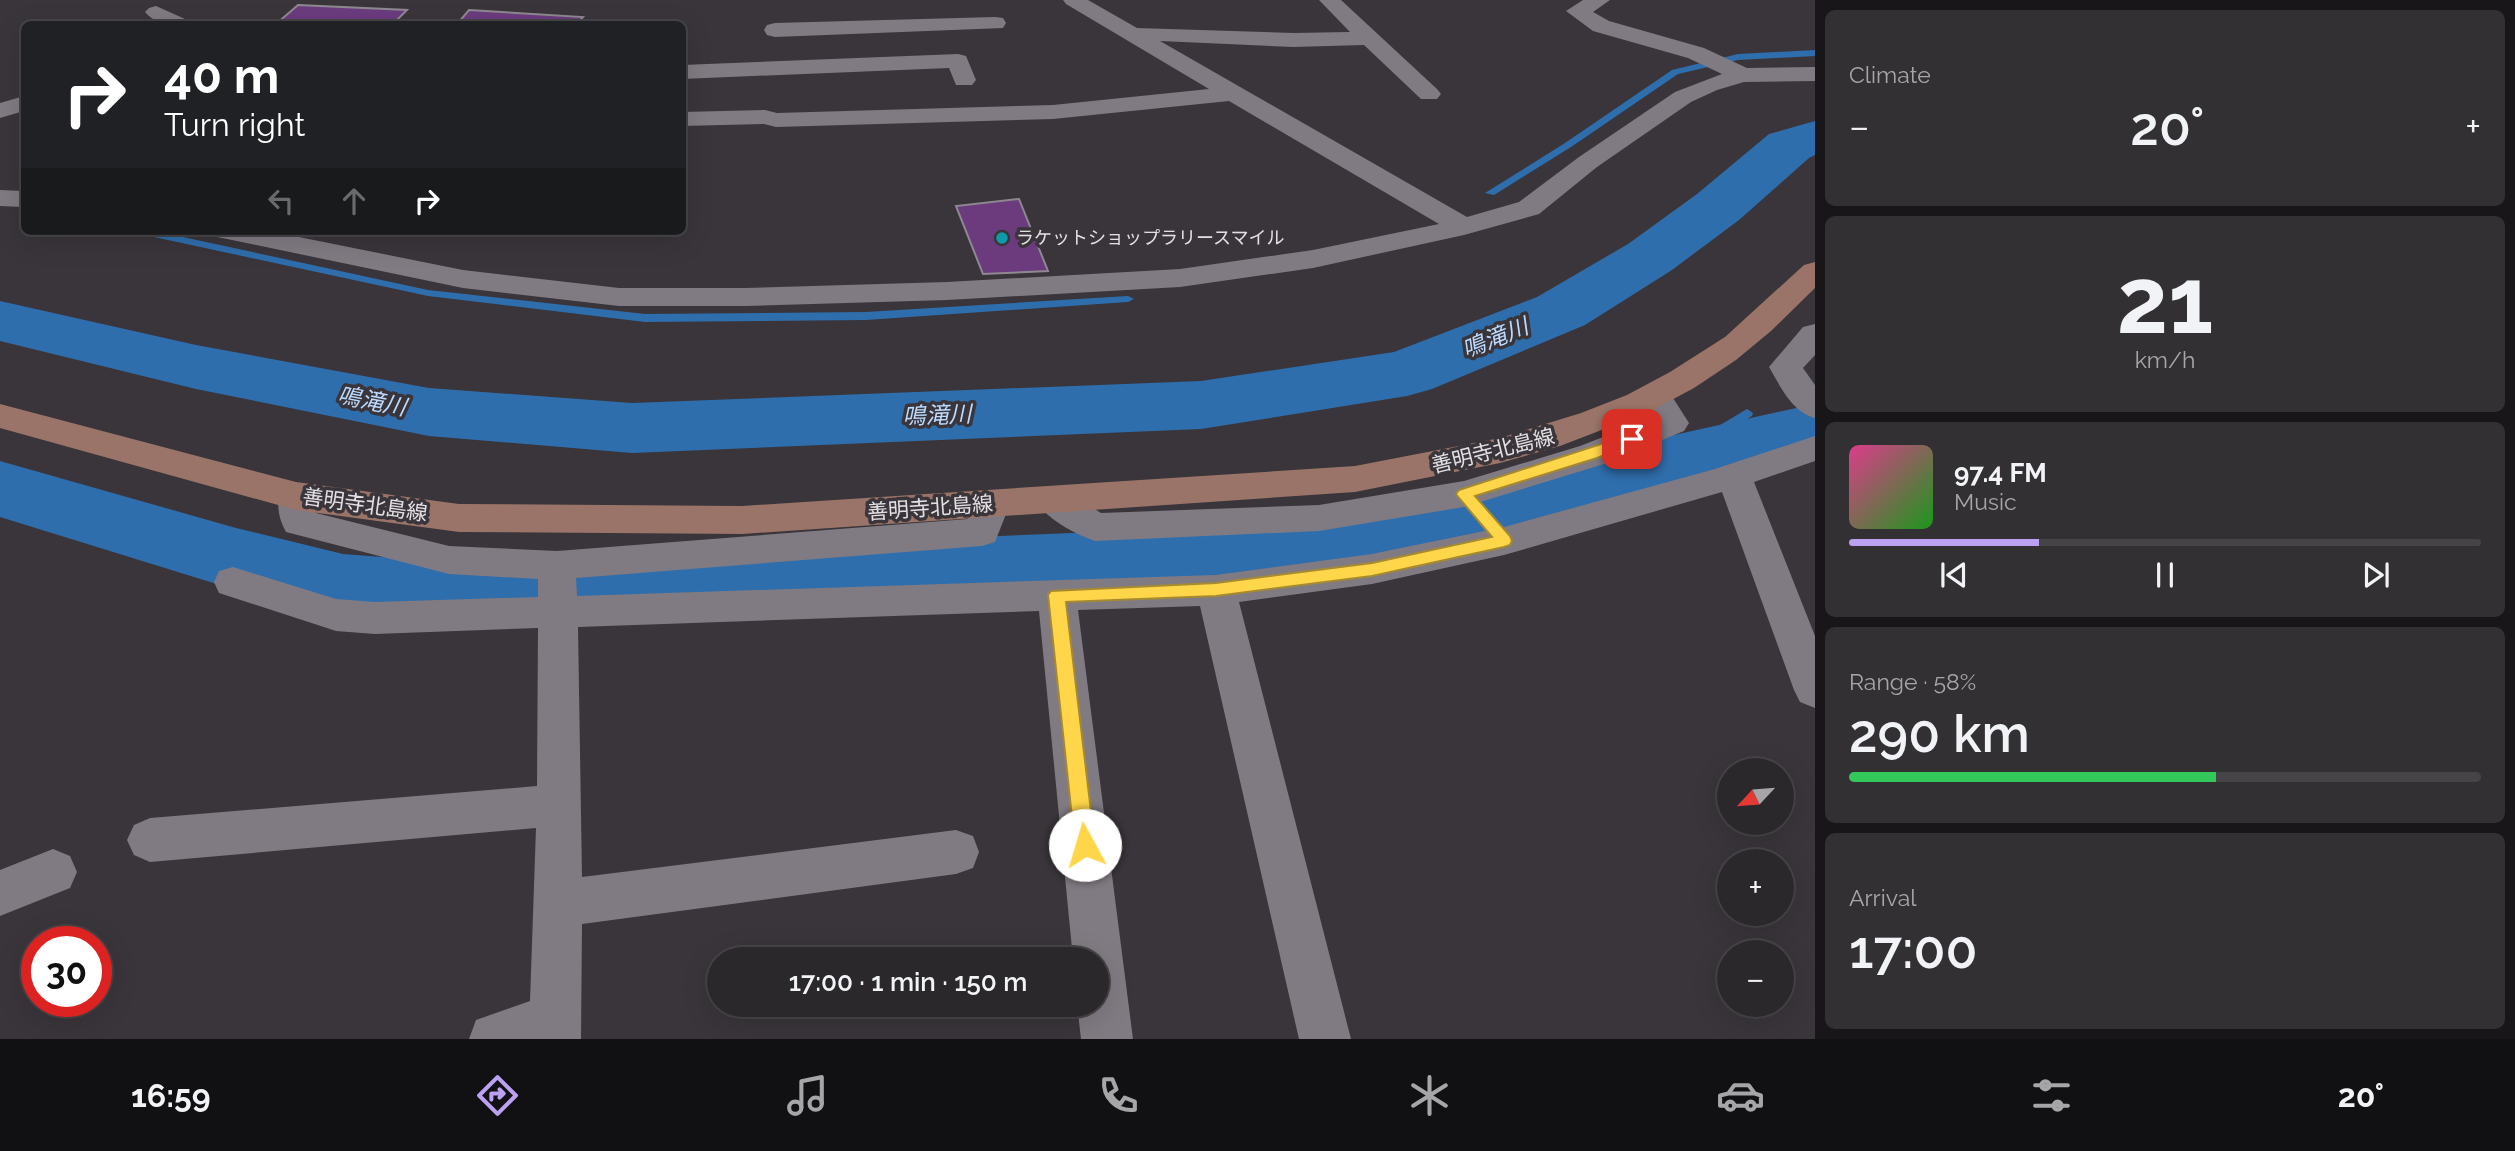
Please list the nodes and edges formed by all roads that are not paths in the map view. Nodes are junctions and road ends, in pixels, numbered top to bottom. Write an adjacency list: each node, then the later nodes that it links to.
1 (920, 0): 9 (street)
2 (1073, 0): 11 (street)
3 (1329, 0): 12 (street)
4 (1600, 0): 15 (street)
5 (784, 10): 10 (street)
6 (156, 12): 7 (street)
7 (172, 21)
8 (995, 23): 9 (street)
9 (912, 26): 10 (street)
10 (775, 30): 13 (street)
11 (1130, 34): 12 (street); 18 (street)
12 (1370, 38): 19 (street)
13 (760, 58)
14 (686, 72): 17 (street)
15 (1738, 73): 16 (street); 25 (street)
16 (1815, 74)
17 (964, 79)
18 (1234, 93): 22 (street); 25 (street)
19 (1429, 94)
20 (21, 104): 21 (street)
21 (0, 111)
22 (686, 119)
23 (0, 198): 24 (street)
24 (21, 200)
25 (1464, 227): 26 (street)
26 (247, 235)
27 (1815, 271): 29 (main road, 善明寺北島線)
28 (1815, 334): 30 (street)
29 (1654, 395): 35 (street); 36 (main road, 善明寺北島線)
30 (1815, 407)
31 (0, 416): 34 (main road, 善明寺北島線)
32 (1815, 448): 33 (street)
33 (1734, 475): 38 (street); 44 (street)
34 (296, 496): 37 (main road, 善明寺北島線); 39 (street)
35 (1468, 498): 36 (street); 38 (street)
36 (1053, 500): 37 (main road, 善明寺北島線)
37 (992, 504): 39 (street)
38 (1500, 536): 41 (street)
39 (556, 565): 43 (street)
40 (233, 582): 43 (street)
41 (1216, 590): 42 (street); 54 (street)
42 (1057, 595): 43 (street); 53 (street)
43 (559, 614): 45 (street)
44 (1815, 690)
45 (560, 805): 46 (street); 50 (street)
46 (150, 840)
47 (956, 852): 50 (street)
48 (53, 872): 49 (street)
49 (0, 893)
50 (558, 904): 51 (street)
51 (555, 1028): 52 (street)
52 (495, 1039)
53 (1108, 1039)
54 (1325, 1039)

